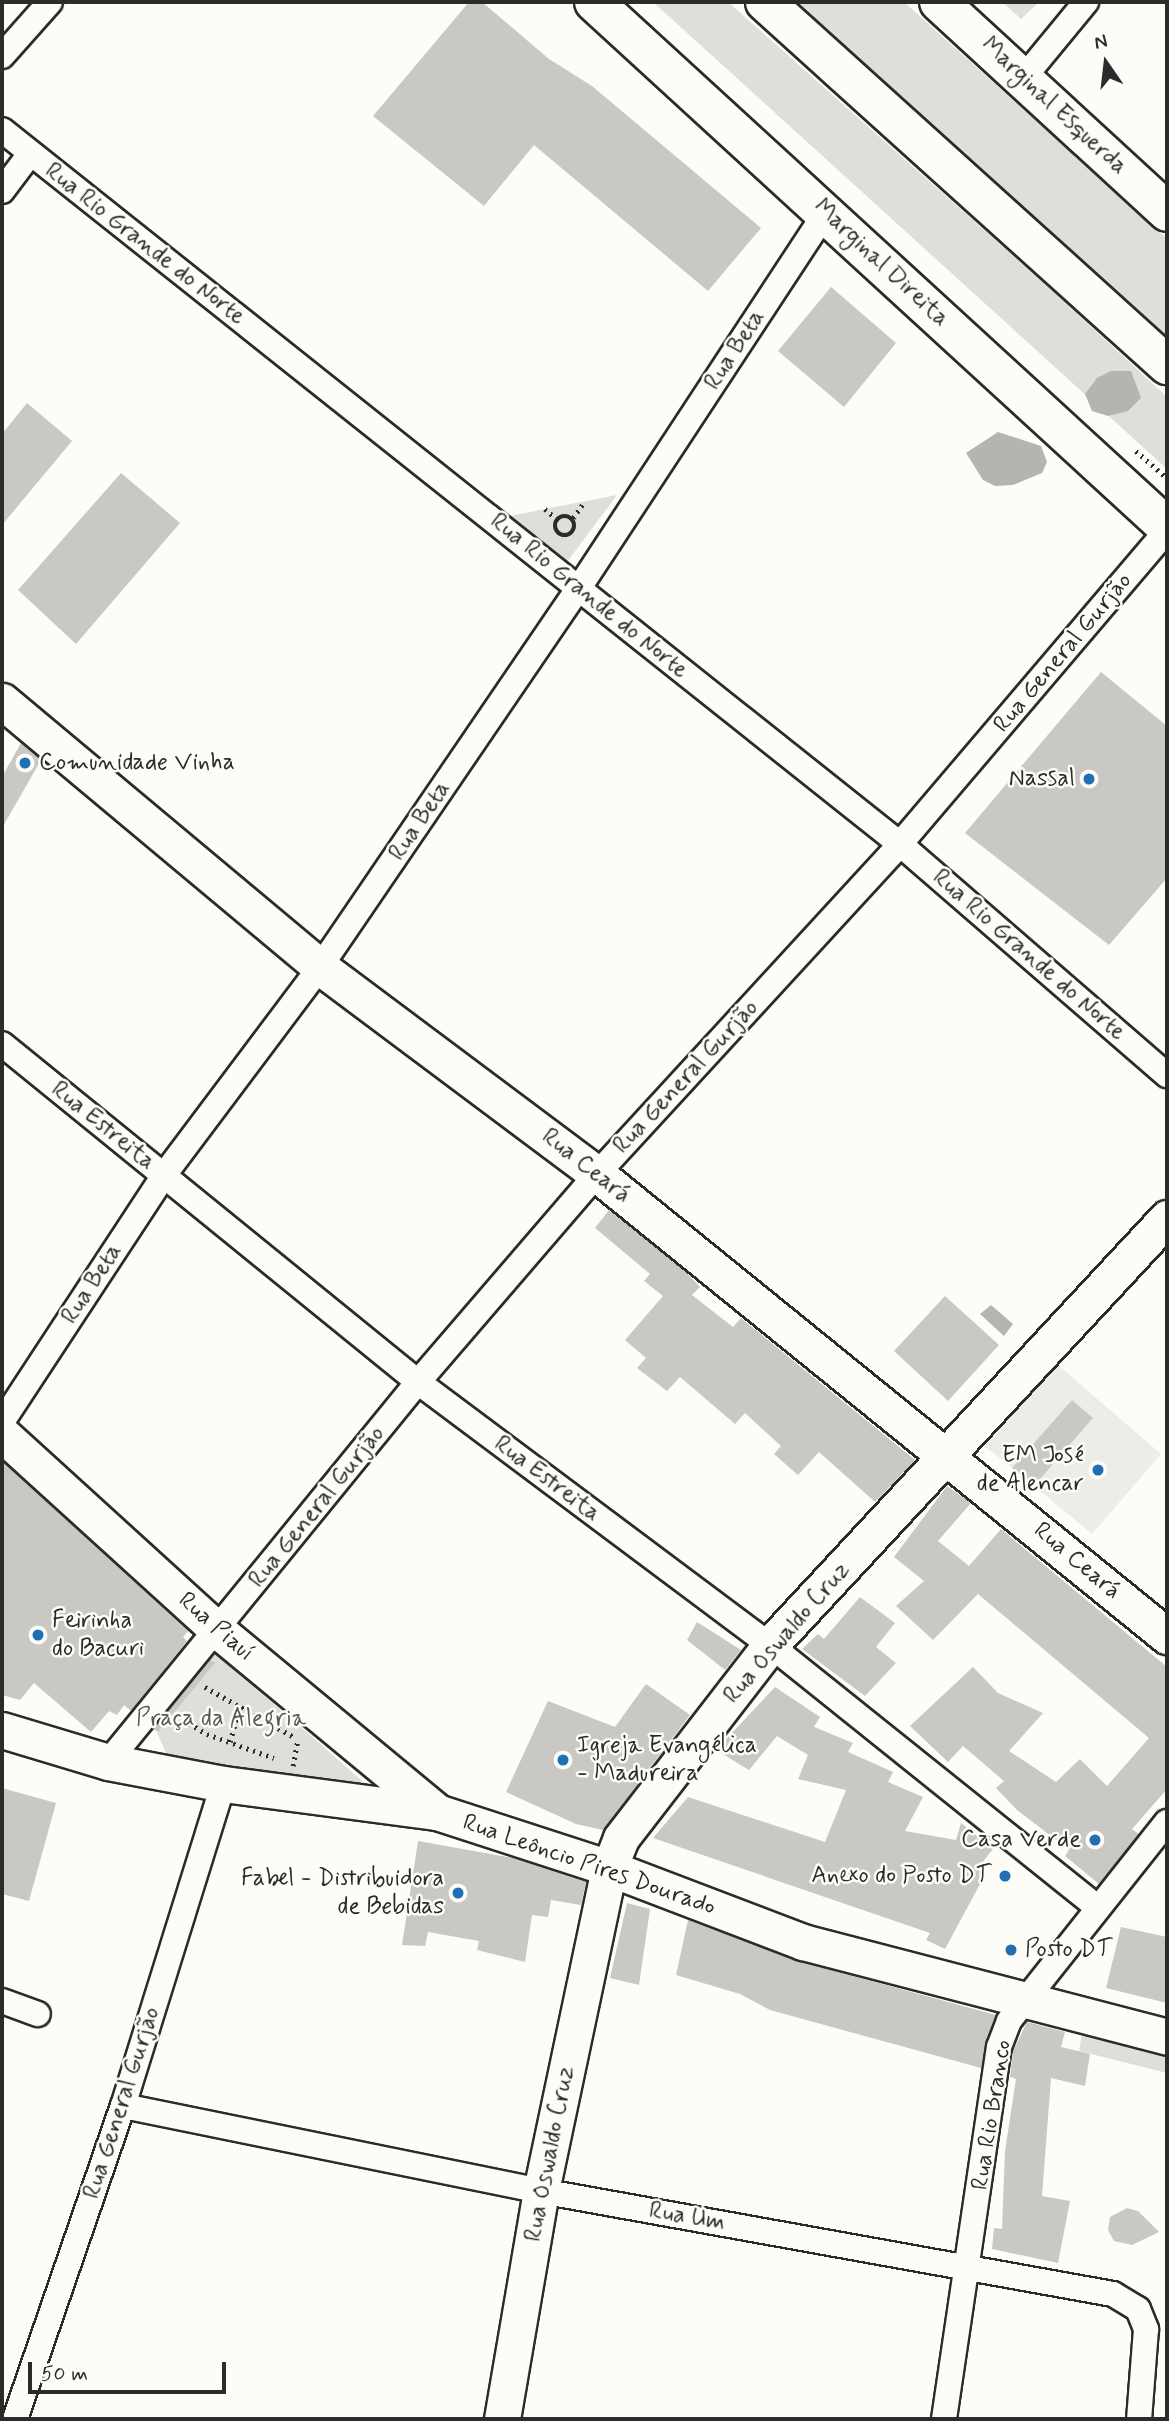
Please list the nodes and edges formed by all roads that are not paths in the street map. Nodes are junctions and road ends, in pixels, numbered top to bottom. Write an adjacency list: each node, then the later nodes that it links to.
1 (50, 2): 6 (street)
2 (594, 2): 11 (main road, Marginal Direita)
3 (765, 2): 13 (main road)
4 (939, 2): 7 (main road, Marginal Esquerda)
5 (1086, 2): 7 (street)
6 (2, 56)
7 (1025, 76): 12 (main road, Marginal Esquerda)
8 (2, 130): 9 (street, Rua Rio Grande do Norte)
9 (30, 154): 10 (street); 15 (street, Rua Rio Grande do Norte)
10 (2, 191)
11 (826, 212): 14 (main road, Marginal Direita); 15 (street, Rua Beta)
12 (1167, 212)
13 (1167, 365)
14 (1167, 528): 17 (street, Rua General Gurjão)
15 (579, 588): 17 (street, Rua Rio Grande do Norte); 18 (street, Rua Beta)
16 (2, 701): 18 (street, Rua Ceará)
17 (900, 844): 20 (street, Rua Rio Grande do Norte); 21 (street, Rua General Gurjão)
18 (320, 967): 21 (street, Rua Ceará); 22 (street, Rua Beta)
19 (2, 1044): 22 (street, Rua Estreita)
20 (1167, 1074)
21 (597, 1174): 24 (street, Rua General Gurjão); 27 (street, Rua Ceará)
22 (164, 1175): 24 (street, Rua Estreita); 25 (street, Rua Beta)
23 (1167, 1218): 27 (street, Rua Oswaldo Cruz)
24 (418, 1382): 28 (street, Rua General Gurjão); 30 (street, Rua Estreita)
25 (2, 1422)
26 (2, 1434): 28 (street, Rua Piauí)
27 (949, 1455): 29 (street, Rua Ceará); 30 (street, Rua Oswaldo Cruz)
28 (216, 1629): 32 (street, Rua General Gurjão); 34 (street, Rua Piauí)
29 (1167, 1636)
30 (770, 1645): 36 (street, Rua Oswaldo Cruz); 37 (street, Rua Estreita)
31 (2, 1730): 32 (street, Rua Leôncio Pires Dourado)
32 (108, 1762): 33 (street, Rua Leôncio Pires Dourado)
33 (223, 1784): 34 (street, Rua Leôncio Pires Dourado); 42 (street, Rua General Gurjão)
34 (437, 1812): 36 (street, Rua Leôncio Pires Dourado)
35 (1167, 1822): 37 (street, Rua Rio Branco)
36 (609, 1868): 38 (street, Rua Leôncio Pires Dourado); 43 (street, Rua Oswaldo Cruz)
37 (1098, 1908): 38 (street, Rua Rio Branco)
38 (1023, 1999): 41 (street, Rua Leôncio Pires Dourado); 44 (street, Rua Rio Branco)
39 (2, 2001): 40 (street)
40 (38, 2014)
41 (1167, 2038)
42 (123, 2106): 43 (street, Rua Um); 45 (street, Rua General Gurjão)
43 (541, 2191): 44 (street, Rua Um); 46 (street, Rua Oswaldo Cruz)
44 (970, 2266): 47 (street, Rua Rio Branco); 48 (street, Rua Um)
45 (15, 2419)
46 (502, 2419)
47 (944, 2419)
48 (1139, 2419)

